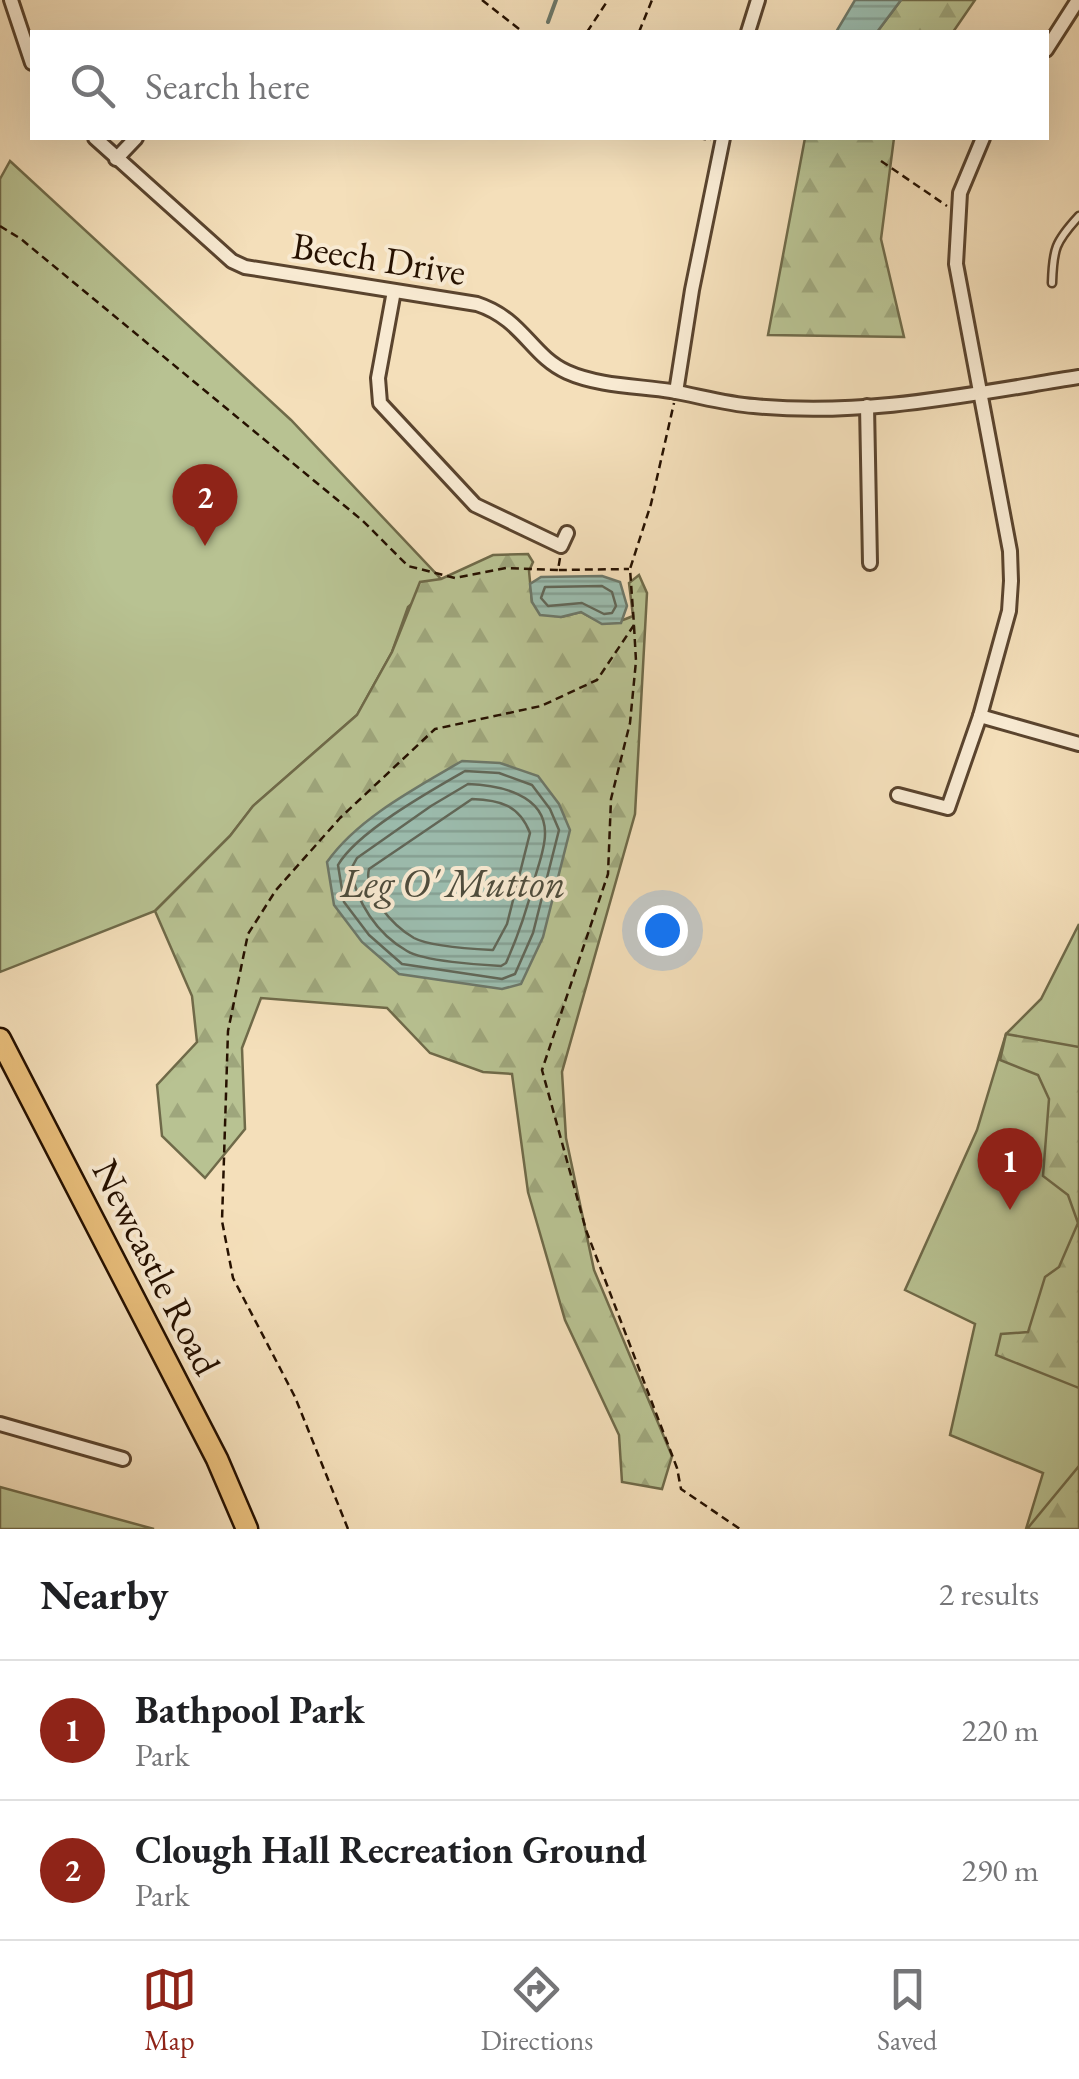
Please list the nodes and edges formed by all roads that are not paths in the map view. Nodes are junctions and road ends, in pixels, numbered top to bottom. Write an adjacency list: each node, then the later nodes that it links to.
1 (11, 0): 6 (street)
2 (758, 0): 4 (street)
3 (1078, 0): 5 (street)
4 (749, 30)
5 (1049, 45)
6 (30, 56)
7 (96, 140): 11 (street, Beech Drive)
8 (134, 140): 11 (street)
9 (722, 140): 16 (street)
10 (982, 140): 17 (street)
11 (116, 159): 14 (street, Beech Drive)
12 (1079, 216): 13 (lane)
13 (1052, 283)
14 (394, 292): 16 (street, Beech Drive); 19 (street)
15 (1079, 377): 17 (street, Beech Drive)
16 (676, 392): 18 (street, Beech Drive)
17 (981, 395): 18 (street, Beech Drive); 21 (street)
18 (868, 406): 20 (street)
19 (564, 539)
20 (870, 563)
21 (980, 716): 22 (street); 23 (street)
22 (1079, 744)
23 (898, 795)
24 (0, 1039): 27 (highway, Newcastle Road)
25 (0, 1424): 26 (street)
26 (123, 1459)
27 (247, 1529)

